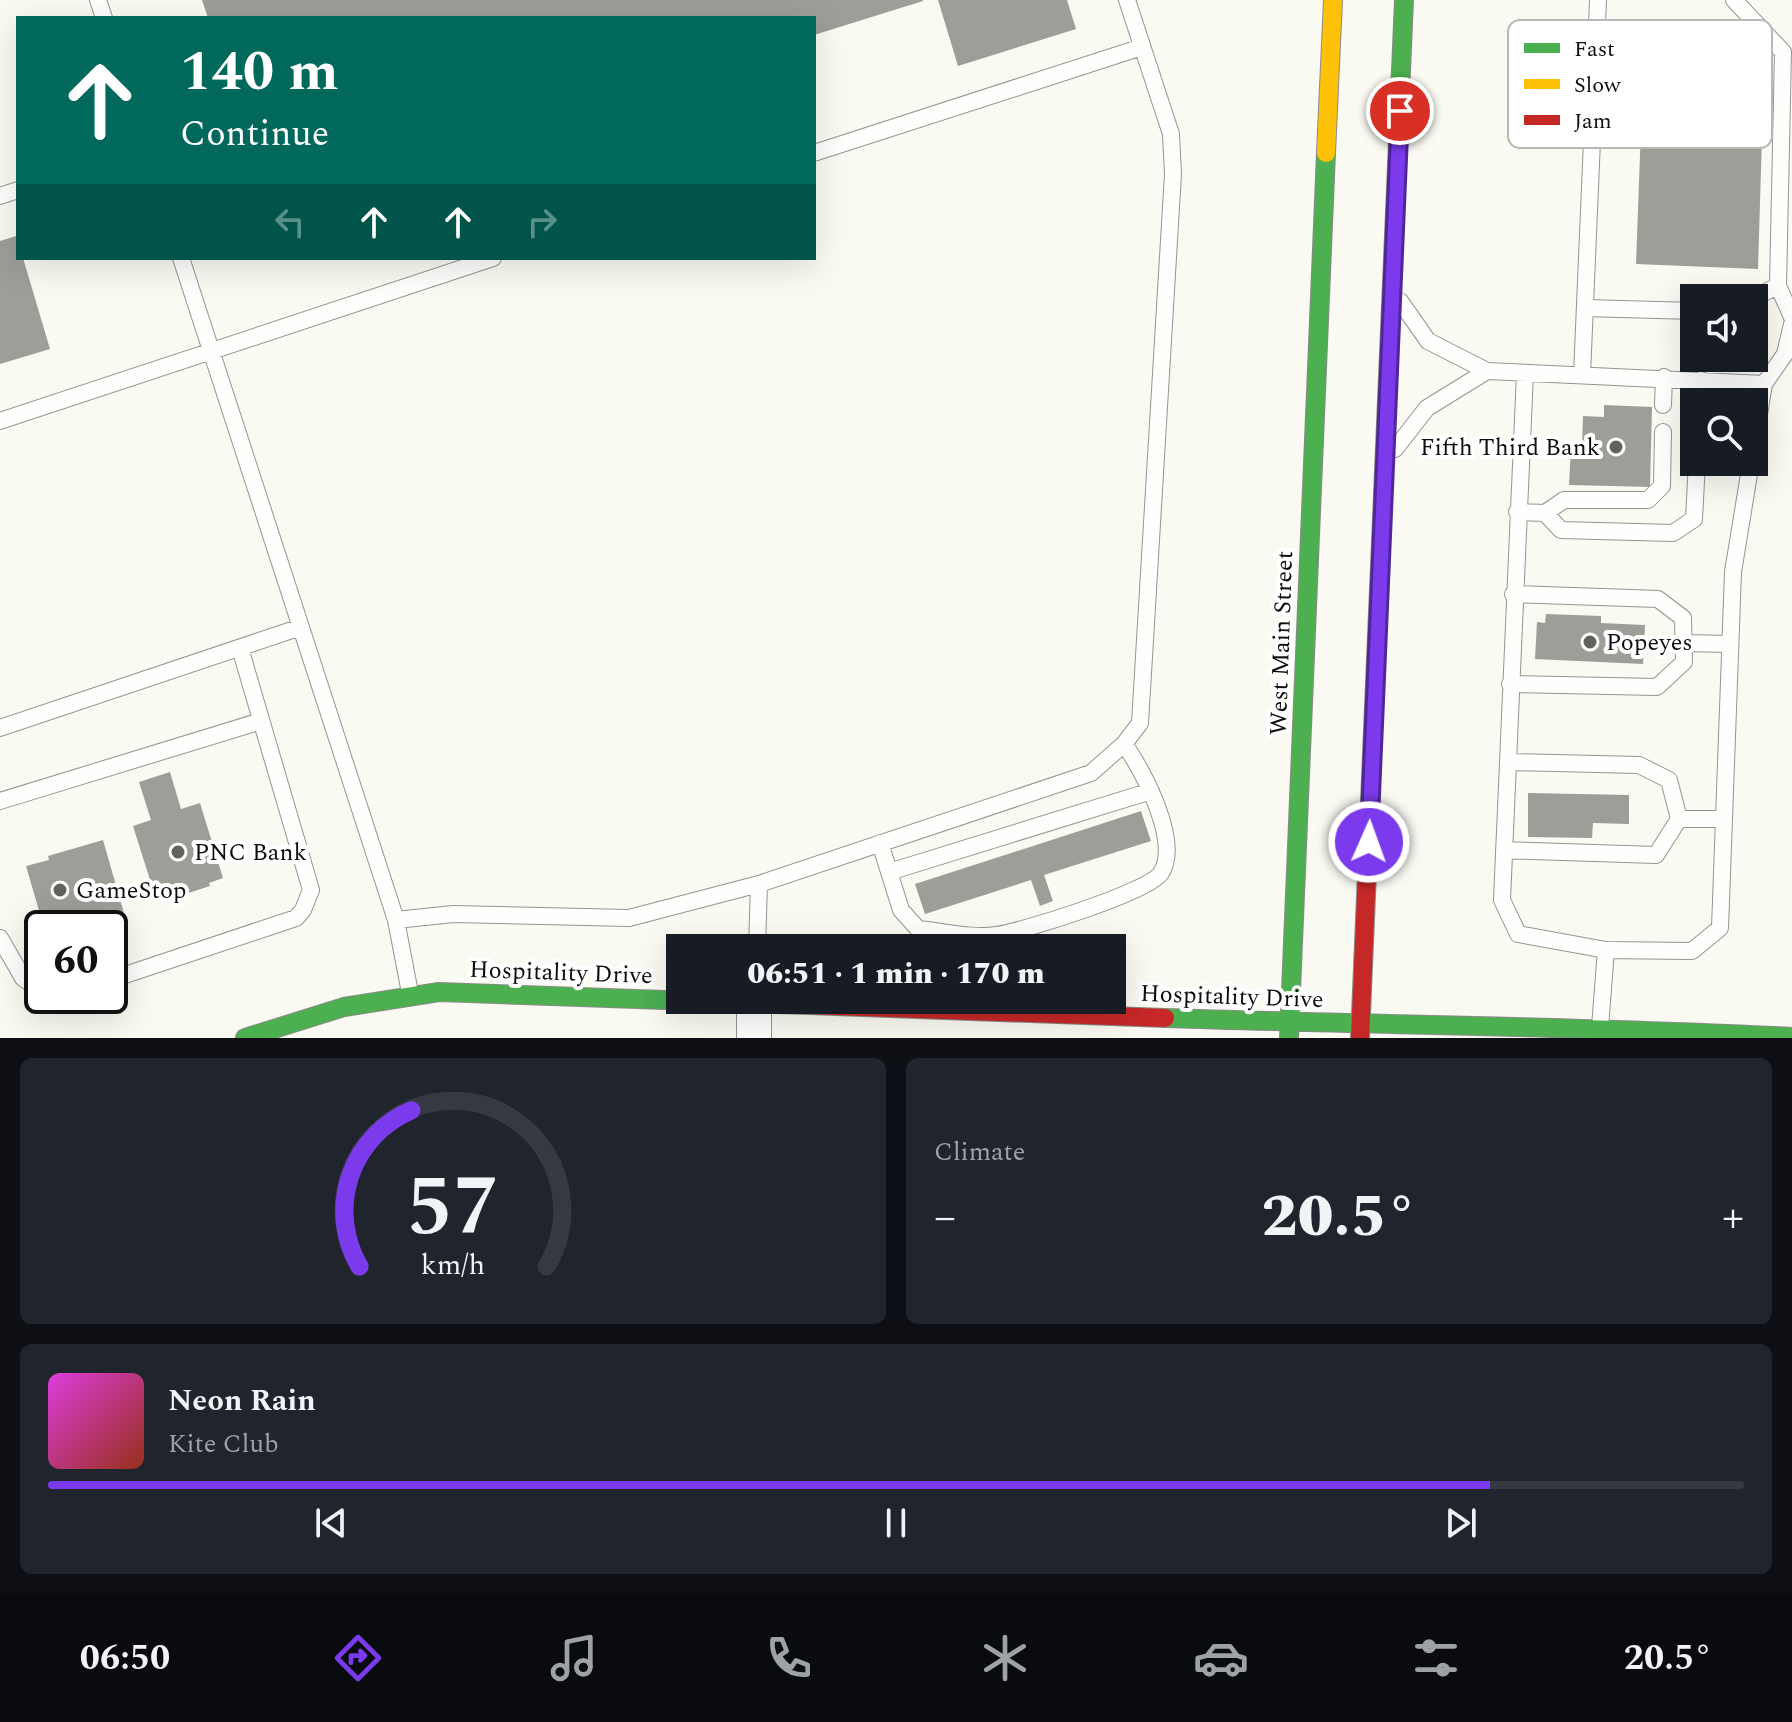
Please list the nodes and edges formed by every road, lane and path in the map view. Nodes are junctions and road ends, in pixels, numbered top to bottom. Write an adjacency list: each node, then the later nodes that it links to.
1 (1127, 0): 9 (lane)
2 (1333, 0): 67 (main road, West Main Street)
3 (1404, 0): 15 (main road)
4 (1598, 0): 6 (lane)
5 (1734, 0): 7 (lane)
6 (1597, 20)
7 (1753, 20)
8 (1772, 40): 14 (lane)
9 (1142, 47): 11 (lane); 46 (lane)
10 (1592, 148): 17 (lane)
11 (816, 152)
12 (182, 260): 21 (lane)
13 (487, 260): 21 (lane)
14 (1778, 286): 16 (lane); 19 (lane)
15 (1393, 290): 22 (lane); 33 (main road)
16 (1768, 291)
17 (1585, 308): 18 (lane); 24 (lane)
18 (1680, 311)
19 (1792, 317)
20 (1792, 324): 27 (lane)
21 (211, 350): 31 (lane); 39 (lane)
22 (1487, 371): 23 (lane); 33 (lane)
23 (1525, 373): 24 (lane); 36 (lane)
24 (1582, 375): 25 (lane)
25 (1664, 377): 26 (lane); 30 (lane)
26 (1701, 380): 27 (lane); 28 (lane)
27 (1764, 384): 29 (lane)
28 (1701, 388)
29 (1763, 388)
30 (1663, 405)
31 (0, 421)
32 (1663, 432): 37 (lane)
33 (1385, 463): 68 (main road)
34 (1696, 476): 37 (lane)
35 (1749, 476): 41 (lane)
36 (1517, 512): 37 (lane); 38 (lane)
37 (1545, 513)
38 (1513, 594): 40 (lane); 43 (lane)
39 (301, 627): 42 (lane); 56 (lane)
40 (1683, 643): 41 (lane); 43 (lane)
41 (1730, 644): 51 (lane)
42 (240, 648): 44 (lane); 45 (lane)
43 (1510, 684): 47 (lane)
44 (261, 721): 49 (lane); 60 (lane)
45 (0, 728)
46 (1124, 744): 48 (lane); 52 (lane)
47 (1508, 762): 50 (lane); 53 (lane)
48 (1151, 791): 54 (lane); 54 (lane)
49 (0, 801)
50 (1679, 819): 51 (lane); 53 (lane)
51 (1723, 819): 59 (lane)
52 (880, 843): 54 (lane); 55 (lane)
53 (1504, 850): 59 (lane)
54 (889, 872)
55 (759, 884): 56 (lane); 57 (lane)
56 (396, 920): 62 (lane)
57 (757, 934)
58 (0, 938): 61 (lane)
59 (1606, 950): 66 (lane)
60 (128, 974)
61 (24, 979)
62 (410, 996): 63 (main road, Hospitality Drive); 71 (main road, Hospitality Drive)
63 (666, 999)
64 (754, 1014): 72 (street)
65 (983, 1014): 67 (main road, Hospitality Drive)
66 (1600, 1027): 68 (main road, Hospitality Drive); 69 (main road, Hospitality Drive)
67 (1289, 1030): 68 (main road, Hospitality Drive)
68 (1360, 1031)
69 (1760, 1036): 70 (main road, Hospitality Drive)
70 (1792, 1037)
71 (245, 1038)
72 (754, 1038)

